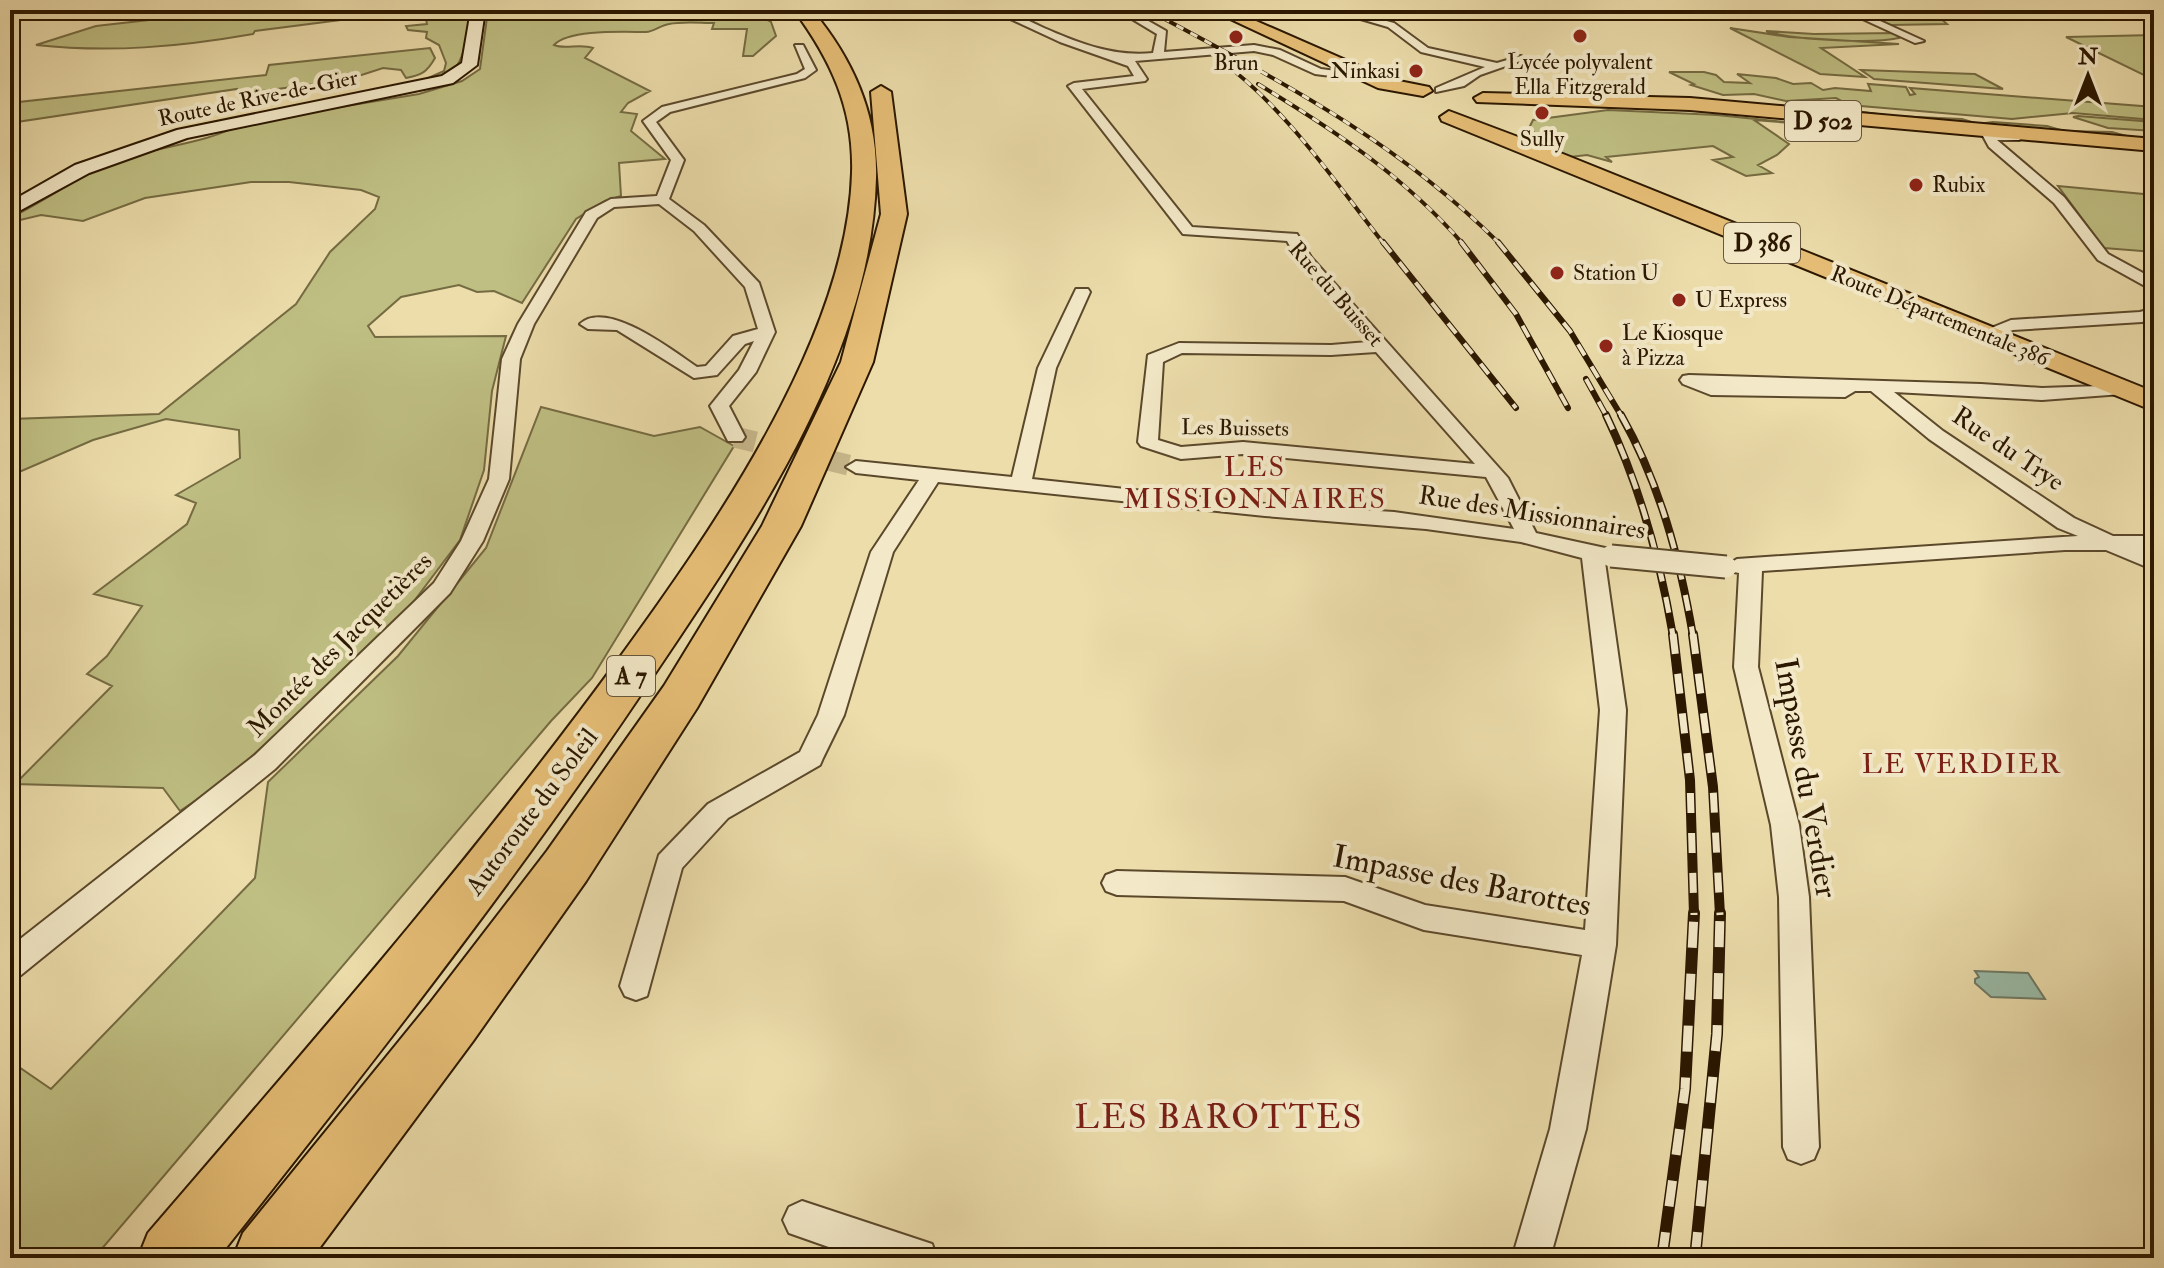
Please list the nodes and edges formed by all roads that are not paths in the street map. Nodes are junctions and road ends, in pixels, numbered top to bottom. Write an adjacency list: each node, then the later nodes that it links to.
1 (478, 10): 23 (main road, Route de Rive-de-Gier)
2 (827, 10): 53 (highway, Autoroute du Soleil / A 7)
3 (996, 10): 12 (street)
4 (1122, 10): 11 (street)
5 (1218, 10): 9 (main road)
6 (1335, 10): 14 (street)
7 (1848, 10): 10 (street)
8 (801, 28): 22 (street); 52 (highway, Autoroute du Soleil / A 7)
9 (1271, 33): 15 (main road); 16 (main road)
10 (1919, 41)
11 (1158, 57): 12 (street); 15 (street)
12 (1124, 59): 30 (street, Rue du Buisset)
13 (1521, 59): 14 (street)
14 (1497, 66): 18 (street)
15 (1347, 75): 16 (main road); 17 (main road)
16 (1384, 84): 17 (main road)
17 (1431, 90): 18 (main road)
18 (1476, 100): 19 (main road, D 502); 20 (main road, Route Départementale 386 / D 386); 20 (main road, Route Départementale 386 / D 386); 21 (main road, D 502)
19 (1989, 136): 21 (main road, D 502); 24 (street)
20 (1504, 137): 29 (main road, Route Départementale 386 / D 386)
21 (2149, 146)
22 (662, 200): 28 (street); 48 (street, Montée des Jacquetières)
23 (10, 210)
24 (2154, 286)
25 (1082, 292): 39 (street)
26 (2150, 318): 29 (street)
27 (588, 324): 28 (street)
28 (767, 332): 35 (street)
29 (1983, 335): 33 (main road, Route Départementale 386 / D 386)
30 (1381, 346): 36 (street, Rue du Buisset); 36 (street, Les Buissets)
31 (1848, 387): 31 (street); 32 (street)
32 (1878, 388): 33 (street); 41 (street, Rue du Trye)
33 (2122, 389): 34 (main road, Route Départementale 386 / D 386)
34 (2154, 402)
35 (735, 437)
36 (1485, 464): 40 (street, Rue du Buisset)
37 (856, 467): 38 (street, Rue des Missionnaires)
38 (933, 474): 39 (street, Rue des Missionnaires); 49 (street)
39 (1021, 484): 40 (street, Rue des Missionnaires)
40 (1525, 537): 43 (street, Rue des Missionnaires)
41 (2116, 543): 42 (street, Rue des Missionnaires); 44 (street, Rue du Trye); 45 (street, Rue des Missionnaires)
42 (2154, 543)
43 (1602, 556): 45 (street, Rue des Missionnaires, bridge); 47 (street)
44 (2154, 563)
45 (1738, 566): 50 (street, Impasse du Verdier)
46 (1117, 883): 47 (street, Impasse des Barottes)
47 (1600, 945): 55 (street)
48 (10, 965)
49 (636, 986)
50 (1801, 1147)
51 (802, 1220): 54 (street)
52 (173, 1258)
53 (268, 1258)
54 (918, 1258)
55 (1531, 1258)

